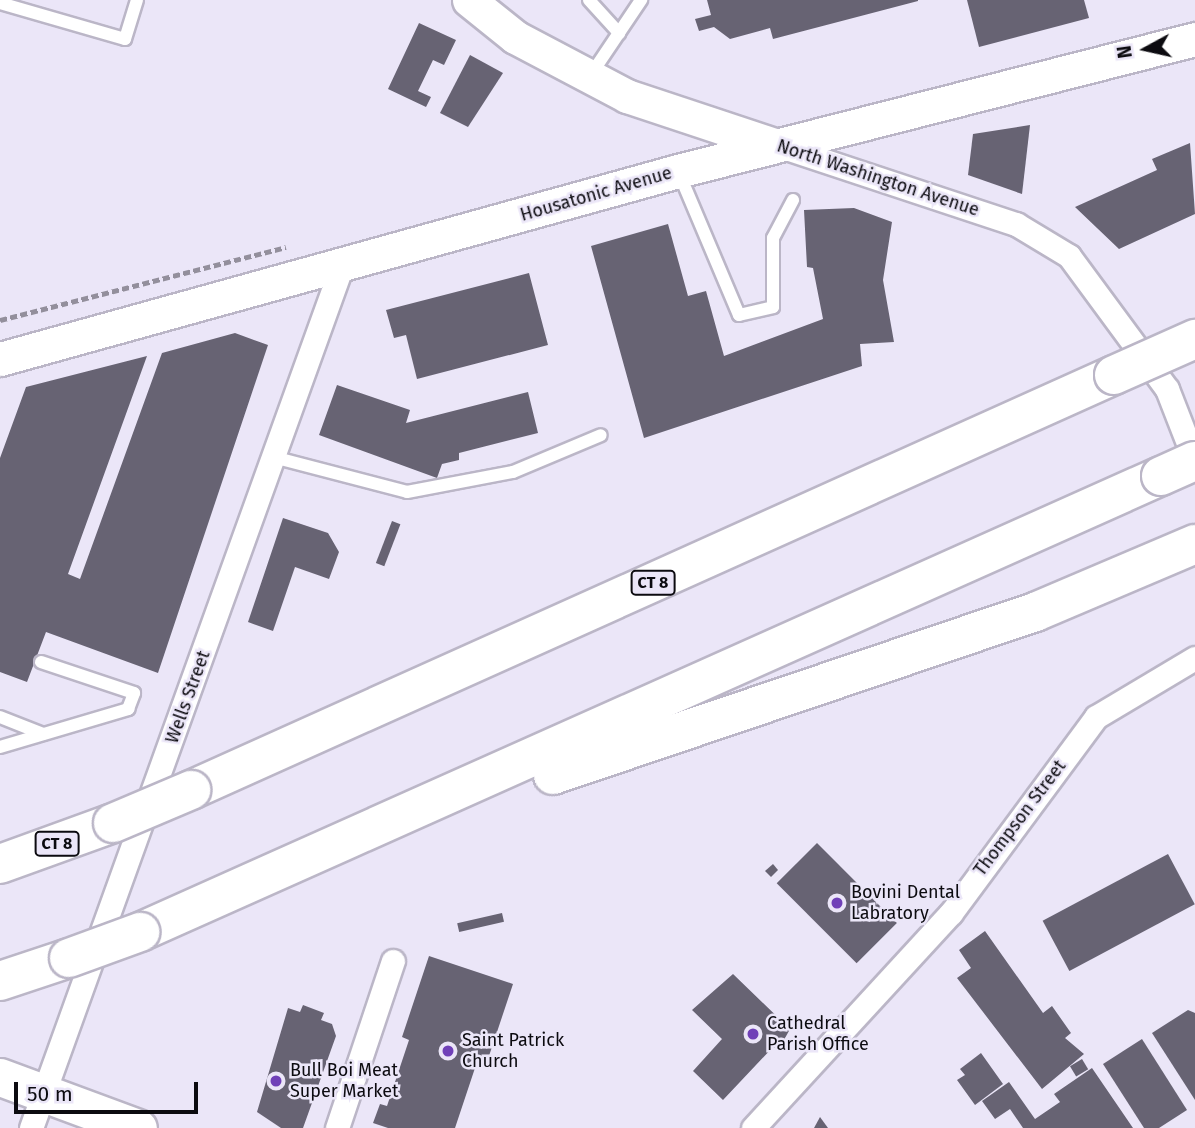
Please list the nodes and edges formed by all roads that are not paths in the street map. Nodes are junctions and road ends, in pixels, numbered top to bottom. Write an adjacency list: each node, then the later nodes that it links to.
1 (137, 0): 5 (lane)
2 (469, 0): 8 (main road, North Washington Avenue)
3 (589, 0): 6 (lane)
4 (641, 0): 6 (lane)
5 (0, 2)
6 (618, 33): 8 (lane)
7 (1195, 39): 9 (main road, Housatonic Avenue)
8 (589, 76): 9 (main road, North Washington Avenue)
9 (778, 145): 10 (main road, Housatonic Avenue); 17 (street, North Washington Avenue)
10 (678, 171): 11 (lane); 12 (main road, Housatonic Avenue)
11 (793, 200)
12 (342, 265): 14 (main road, Housatonic Avenue); 16 (street, Wells Street)
13 (1195, 338): 25 (highway, CT 8, bridge)
14 (0, 359)
15 (601, 435): 16 (lane)
16 (273, 457): 29 (street, Wells Street)
17 (1195, 461): 24 (highway, bridge)
18 (1194, 545): 24 (highway)
19 (1195, 658): 33 (street, Thompson Street)
20 (41, 662): 22 (lane)
21 (0, 717): 22 (lane)
22 (43, 734): 23 (lane)
23 (0, 747)
24 (365, 836): 27 (highway, bridge)
25 (0, 864)
26 (393, 961): 32 (street)
27 (0, 981)
28 (0, 1077): 29 (main road)
29 (46, 1094): 30 (street, Wells Street); 31 (main road)
30 (31, 1128)
31 (138, 1128)
32 (337, 1128)
33 (753, 1128)

